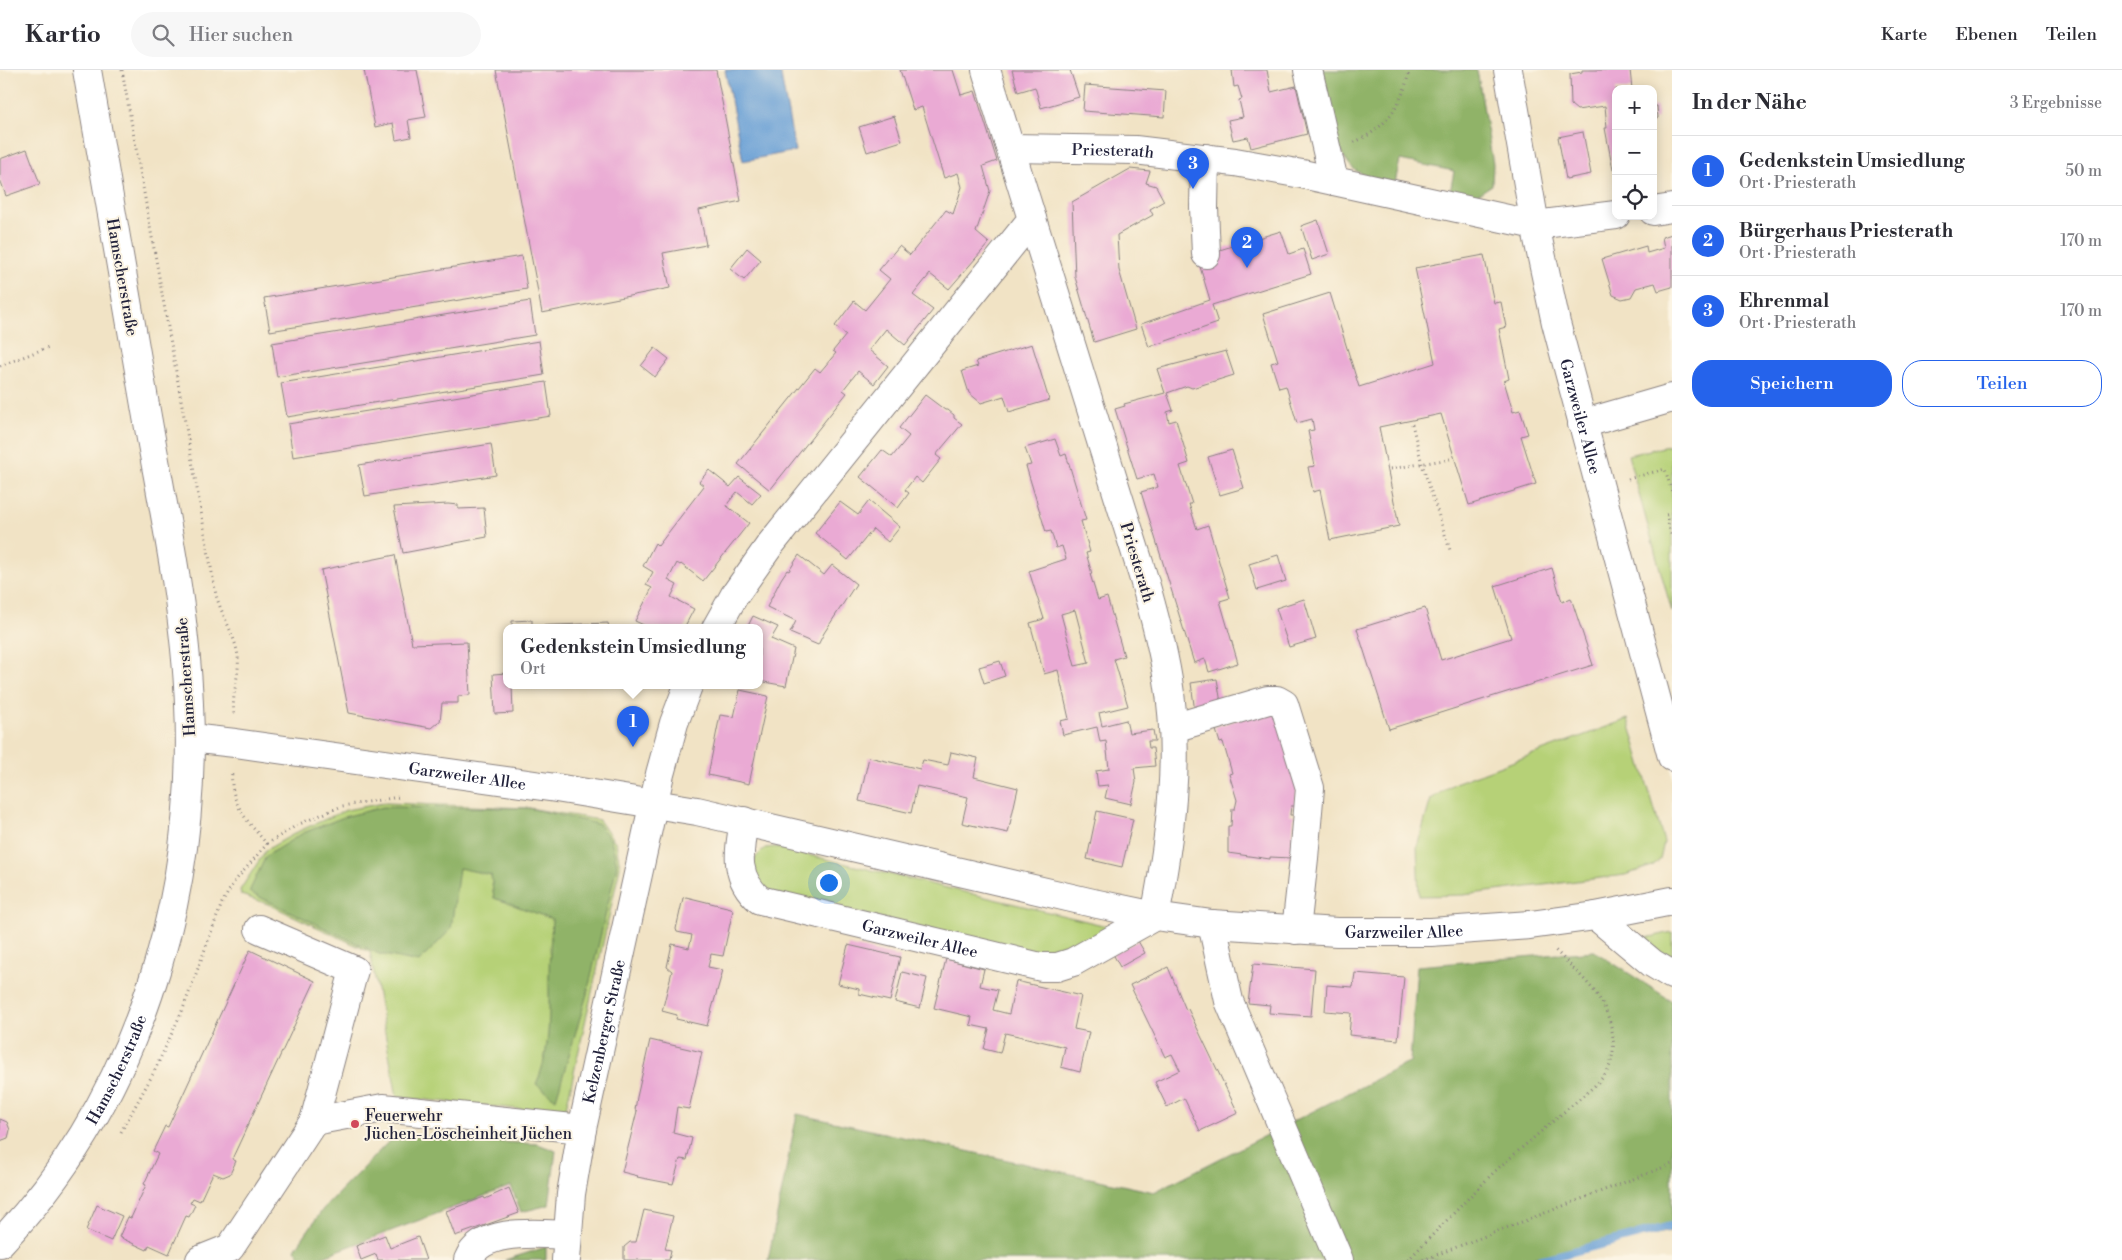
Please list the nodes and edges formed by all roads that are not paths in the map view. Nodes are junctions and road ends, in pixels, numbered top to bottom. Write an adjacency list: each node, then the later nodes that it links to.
1 (87, 70): 19 (street, Hamscherstraße)
2 (986, 70): 5 (street, Priesterath)
3 (1308, 70): 7 (street)
4 (1508, 70): 12 (street, Garzweiler Allee)
5 (1011, 148): 6 (street, Priesterath); 11 (street, Priesterath)
6 (1205, 158): 7 (street, Priesterath); 13 (street)
7 (1334, 181): 12 (street, Priesterath)
8 (1672, 208): 9 (street)
9 (1657, 210)
10 (1612, 215): 12 (street, Priesterath)
11 (1032, 219): 16 (street); 18 (street, Priesterath)
12 (1535, 225): 15 (street, Garzweiler Allee)
13 (1206, 254)
14 (1672, 398): 15 (street)
15 (1582, 424): 20 (street, Garzweiler Allee)
16 (718, 624)
17 (687, 689): 21 (street)
18 (1173, 728): 24 (street, Priesterath); 28 (street)
19 (190, 738): 21 (street, Garzweiler Allee); 32 (street, Hamscherstraße)
20 (1672, 757)
21 (654, 803): 22 (street, Garzweiler Allee); 31 (street, Kelzenberger Straße)
22 (744, 821): 24 (street, Garzweiler Allee); 24 (street, Garzweiler Allee)
23 (1672, 901): 25 (street, Garzweiler Allee)
24 (1155, 916): 26 (street, Garzweiler Allee)
25 (1596, 916): 28 (street, Garzweiler Allee); 29 (street)
26 (1212, 924): 28 (street, Garzweiler Allee); 36 (street)
27 (259, 929): 30 (street)
28 (1296, 930)
29 (1672, 975)
30 (314, 1121): 31 (street); 34 (street)
31 (582, 1129): 33 (street, Kelzenberger Straße)
32 (0, 1243)
33 (567, 1248): 35 (street)
34 (200, 1260)
35 (468, 1260)
36 (1339, 1260)

